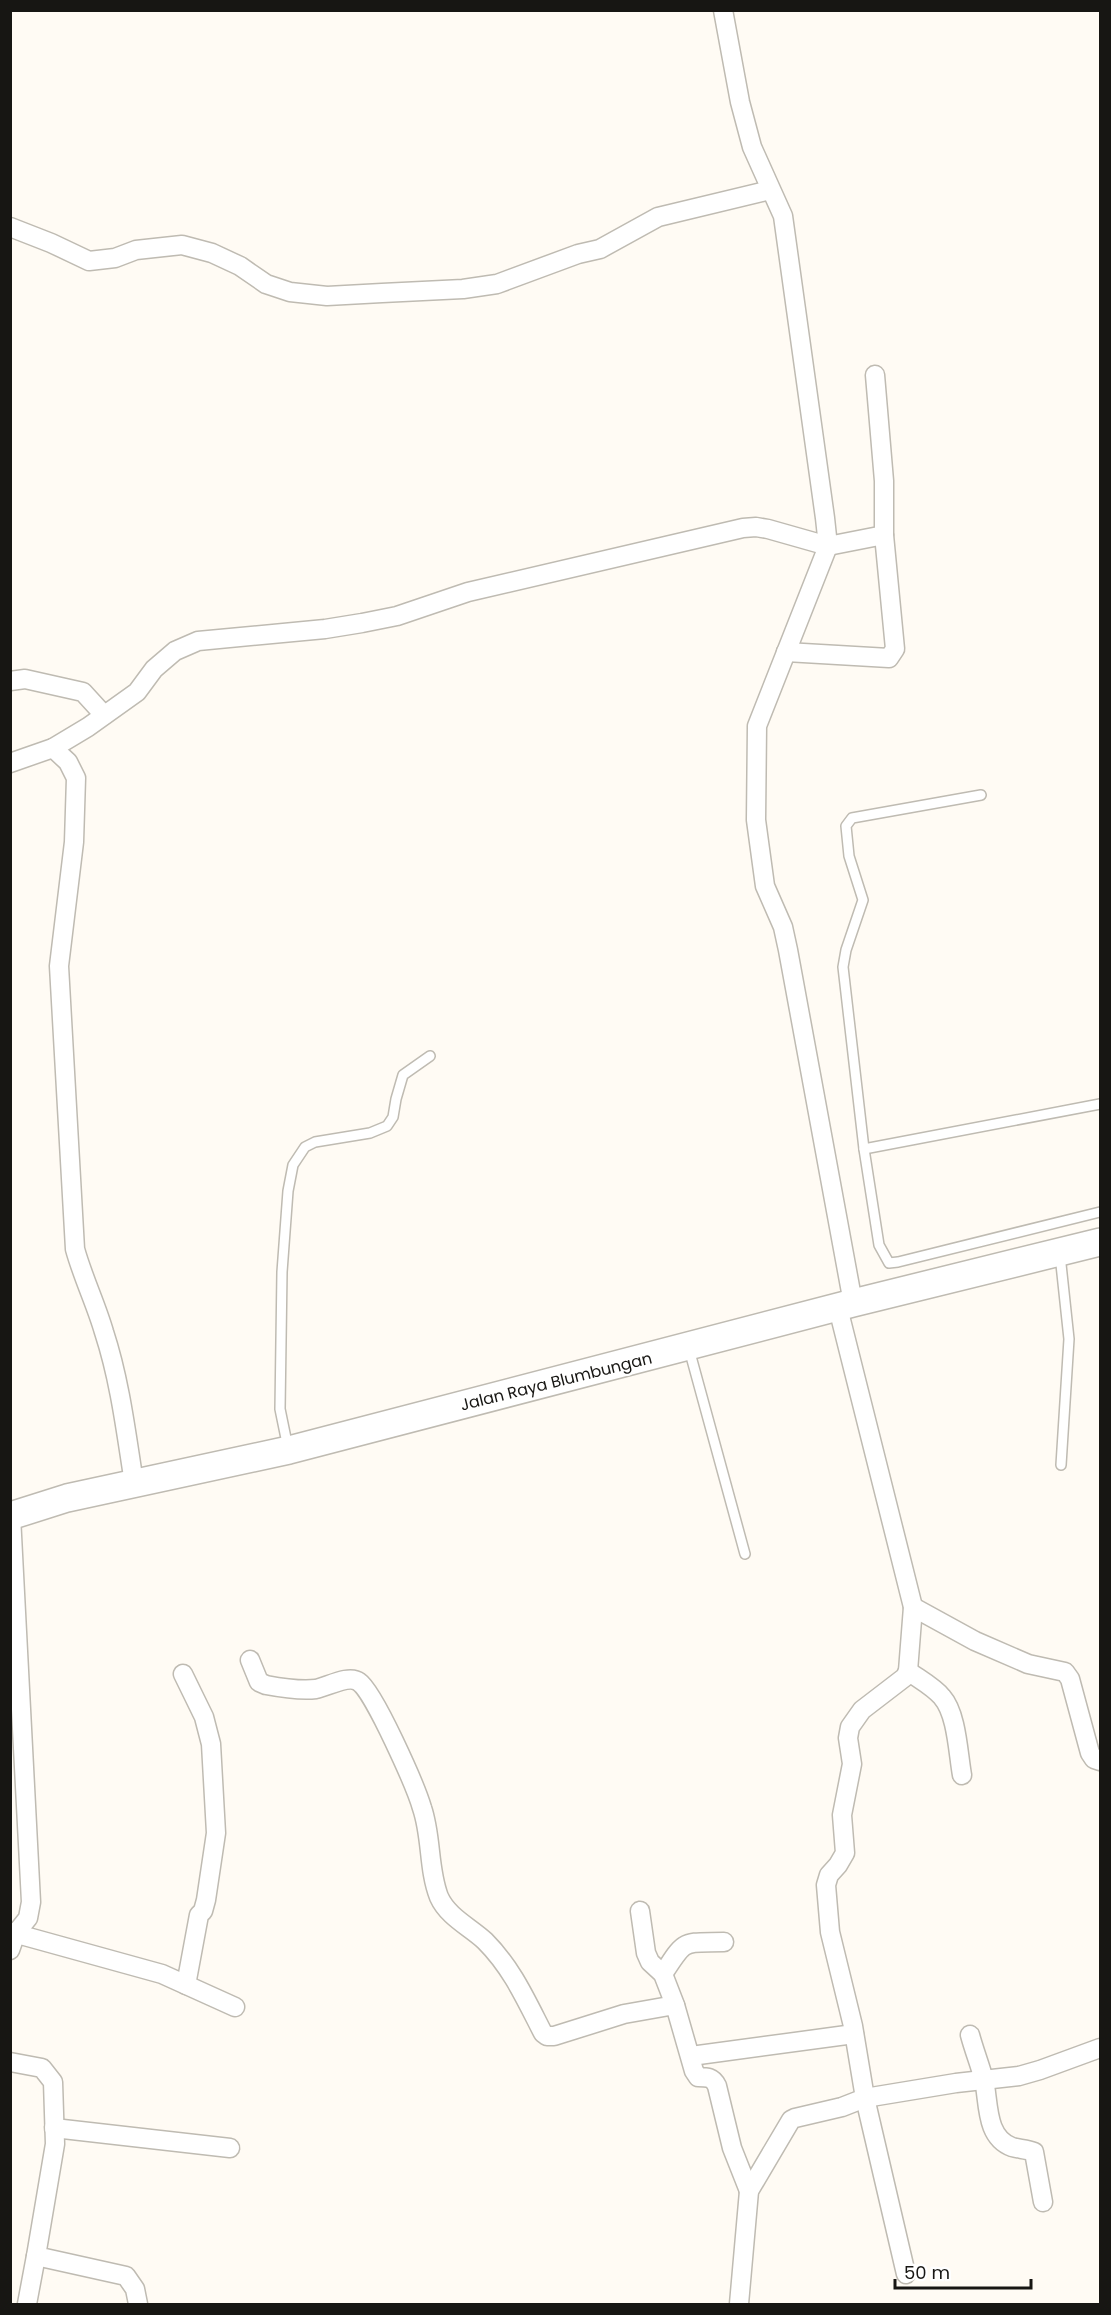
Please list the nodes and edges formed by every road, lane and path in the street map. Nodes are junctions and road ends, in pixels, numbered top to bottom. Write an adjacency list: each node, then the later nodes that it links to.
1 (723, 10): 2 (street)
2 (770, 190): 3 (street); 6 (street)
3 (10, 227)
4 (875, 375): 5 (street)
5 (884, 535): 6 (street); 7 (street)
6 (828, 546): 7 (street); 9 (street)
7 (786, 652): 19 (street)
8 (10, 681): 9 (street)
9 (104, 715): 10 (street)
10 (53, 748): 11 (street); 23 (street)
11 (10, 764)
12 (981, 795): 15 (lane)
13 (430, 1056): 21 (lane)
14 (1101, 1104): 15 (lane)
15 (864, 1149): 16 (lane)
16 (1101, 1212)
17 (1101, 1242): 18 (main road, Jalan Raya Blumbungan)
18 (1059, 1252): 19 (main road, Jalan Raya Blumbungan); 22 (lane)
19 (846, 1305): 20 (main road, Jalan Raya Blumbungan); 26 (street)
20 (689, 1347): 21 (main road, Jalan Raya Blumbungan); 25 (lane)
21 (289, 1450): 23 (main road, Jalan Raya Blumbungan)
22 (1061, 1465)
23 (135, 1483): 24 (main road, Jalan Raya Blumbungan)
24 (11, 1516): 33 (street)
25 (745, 1554)
26 (913, 1607): 28 (street); 30 (street)
27 (250, 1660): 37 (street)
28 (908, 1671): 31 (street); 39 (street)
29 (183, 1674): 36 (street)
30 (1101, 1761)
31 (962, 1775)
32 (640, 1911): 35 (street)
33 (12, 1938): 36 (street)
34 (724, 1942): 35 (street)
35 (663, 1974): 37 (street)
36 (186, 1985): 38 (street)
37 (675, 2005): 42 (street)
38 (235, 2007)
39 (854, 2034): 42 (street); 45 (street)
40 (970, 2035): 44 (street)
41 (1101, 2048): 44 (street)
42 (691, 2056): 48 (street)
43 (10, 2062): 46 (street)
44 (984, 2080): 45 (street); 49 (street)
45 (865, 2098): 48 (street); 51 (street)
46 (54, 2128): 47 (street); 50 (street)
47 (230, 2148)
48 (749, 2191): 54 (street)
49 (1042, 2202)
50 (36, 2256): 52 (street); 53 (street)
51 (906, 2274)
52 (27, 2304)
53 (138, 2304)
54 (739, 2304)

